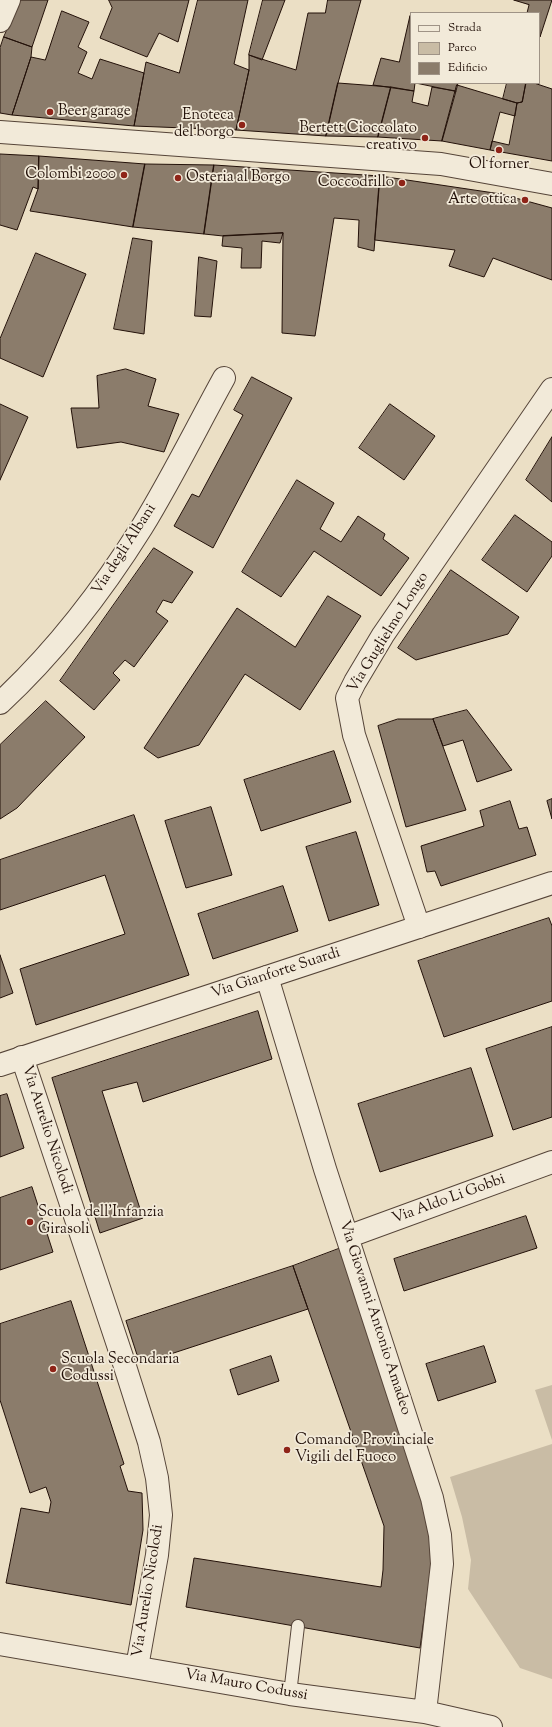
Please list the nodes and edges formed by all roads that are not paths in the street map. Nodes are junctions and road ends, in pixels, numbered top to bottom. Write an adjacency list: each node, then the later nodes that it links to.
1 (9, 0): 2 (street)
2 (0, 21)
3 (0, 132): 4 (street)
4 (552, 184)
5 (224, 378): 7 (street, Via degli Albani)
6 (552, 390): 9 (street, Via Guglielmo Longo)
7 (0, 704)
8 (552, 884): 9 (street, Via Gianforte Suardi)
9 (419, 927): 10 (street, Via Gianforte Suardi)
10 (267, 977): 11 (street, Via Gianforte Suardi); 14 (street, Via Giovanni Antonio Amadeo)
11 (22, 1057): 12 (street, Via Gianforte Suardi); 17 (street, Via Aurelio Nicolodi)
12 (0, 1064)
13 (552, 1162): 14 (street, Via Aldo Li Gobbi)
14 (347, 1237): 19 (street, Via Giovanni Antonio Amadeo)
15 (298, 1626): 18 (lane)
16 (0, 1644): 17 (street, Via Mauro Codussi)
17 (137, 1667): 18 (street, Via Mauro Codussi)
18 (290, 1694): 19 (street, Via Mauro Codussi)
19 (425, 1712): 20 (street, Via Mauro Codussi)
20 (491, 1727)

